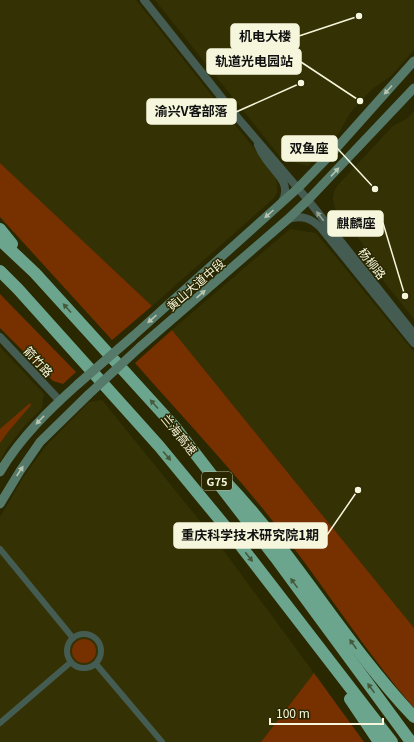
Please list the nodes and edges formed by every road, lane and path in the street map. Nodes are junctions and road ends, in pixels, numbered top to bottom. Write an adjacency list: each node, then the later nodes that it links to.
1 (144, 0): 4 (street)
2 (414, 61): 5 (main road, 黄山大道中段, one-way to 5)
3 (414, 88): 6 (main road, 黄山大道中段, one-way to 3)
4 (255, 139): 5 (street, 杨柳路); 7 (street)
5 (298, 188): 6 (street, 杨柳路); 7 (main road, 黄山大道中段)
6 (308, 200): 8 (main road, 黄山大道中段); 13 (street, 杨柳路, one-way to 6)
7 (280, 204): 16 (main road, 黄山大道中段, one-way to 16, bridge)
8 (288, 219): 15 (street, 杨柳路); 19 (main road, 黄山大道中段, one-way to 8, bridge)
9 (0, 229): 12 (highway)
10 (0, 240): 12 (highway, 兰海高速 / G75)
11 (0, 271): 21 (highway, 兰海高速 / G75, one-way to 21)
12 (35, 273): 17 (highway, 兰海高速 / G75, one-way to 12)
13 (414, 334)
14 (0, 337): 16 (street, 箭竹路)
15 (414, 343)
16 (60, 401): 18 (main road, 黄山大道中段, one-way to 18)
17 (174, 426): 25 (highway, one-way to 17); 30 (highway, 兰海高速 / G75, one-way to 17)
18 (0, 472)
19 (0, 504)
20 (0, 549): 22 (street)
21 (295, 615): 28 (highway, G75); 29 (highway)
22 (73, 638): 23 (street); 24 (street)
23 (71, 662): 24 (street); 26 (street)
24 (96, 664): 27 (street)
25 (414, 716)
26 (0, 723)
27 (162, 742)
28 (379, 742)
29 (392, 742)
30 (411, 742)

